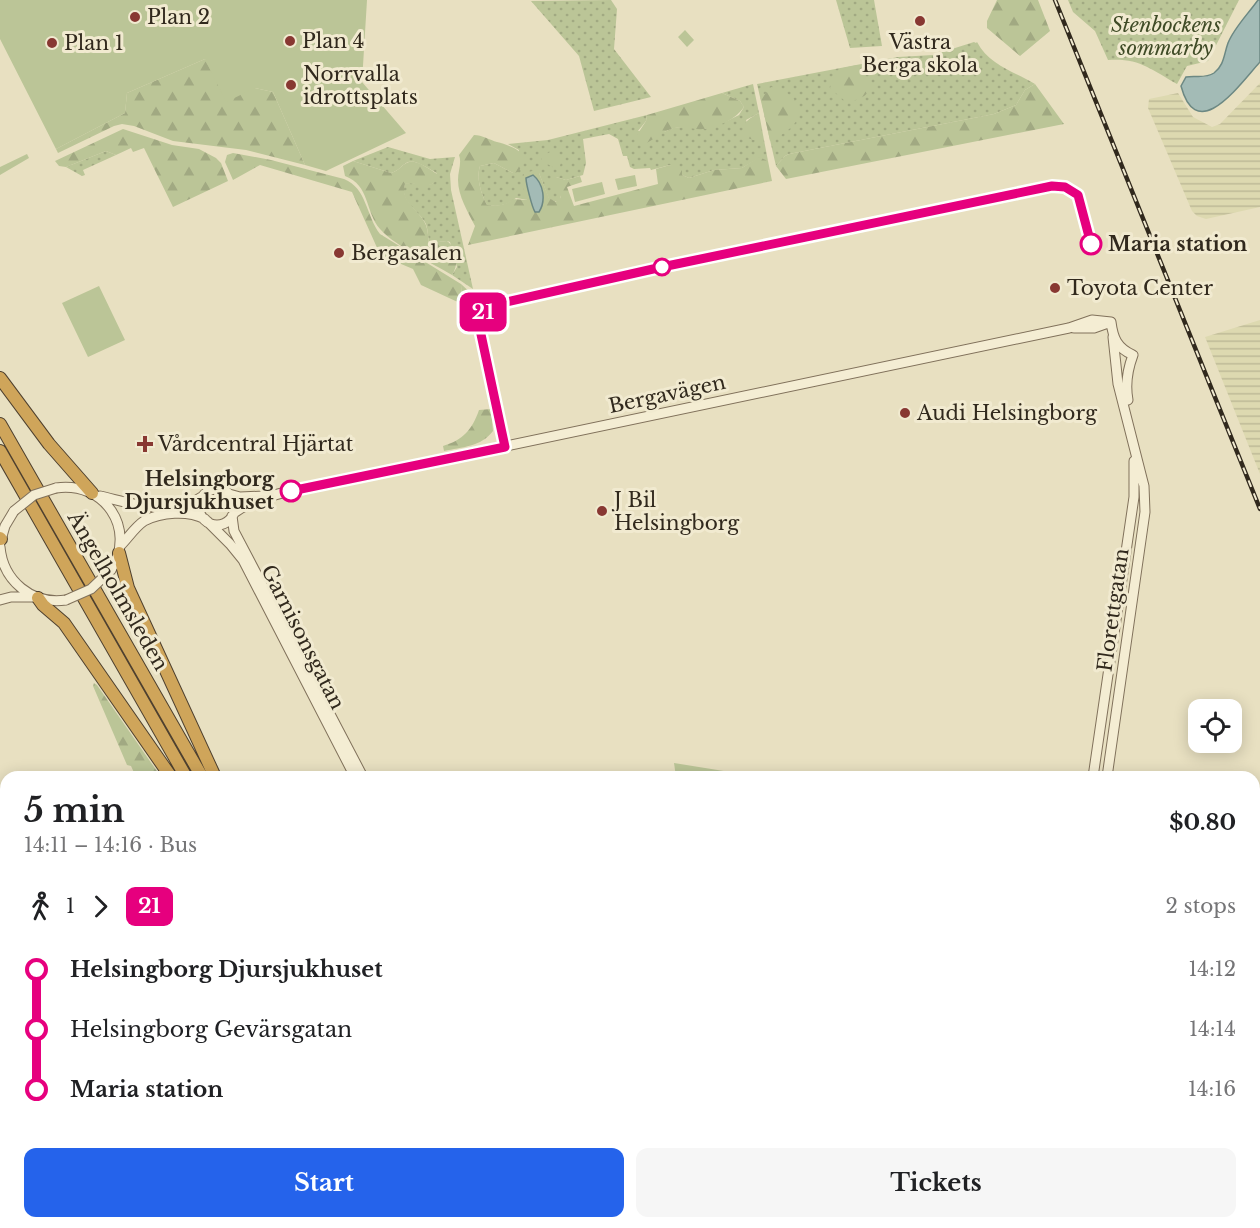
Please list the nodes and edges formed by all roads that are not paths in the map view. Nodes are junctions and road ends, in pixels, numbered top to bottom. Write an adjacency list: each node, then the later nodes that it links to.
1 (1111, 322): 2 (street, Florettgatan); 11 (street, Bergavägen)
2 (1113, 337): 3 (street, Florettgatan); 3 (street)
3 (1122, 370): 6 (street, Florettgatan)
4 (0, 378): 8 (highway)
5 (0, 424): 21 (highway, Ängelholmsleden)
6 (1134, 450): 25 (street, Florettgatan); 26 (street, Florettgatan)
7 (0, 451): 20 (highway, Ängelholmsleden)
8 (95, 494): 10 (street); 14 (street, bridge); 16 (street)
9 (229, 494): 10 (street); 11 (street, Bergavägen); 12 (street)
10 (204, 495): 13 (street)
11 (272, 495): 12 (street, Bergavägen)
12 (233, 514): 13 (street); 24 (street, Garnisonsgatan)
13 (206, 520): 16 (street); 23 (street, Garnisonsgatan)
14 (0, 540)
15 (0, 548): 17 (street)
16 (120, 549): 17 (street, bridge); 22 (highway)
17 (36, 597): 18 (street); 19 (highway)
18 (0, 600)
19 (167, 771)
20 (183, 771)
21 (199, 771)
22 (211, 771)
23 (353, 771)
24 (360, 771)
25 (1094, 771)
26 (1108, 771)

